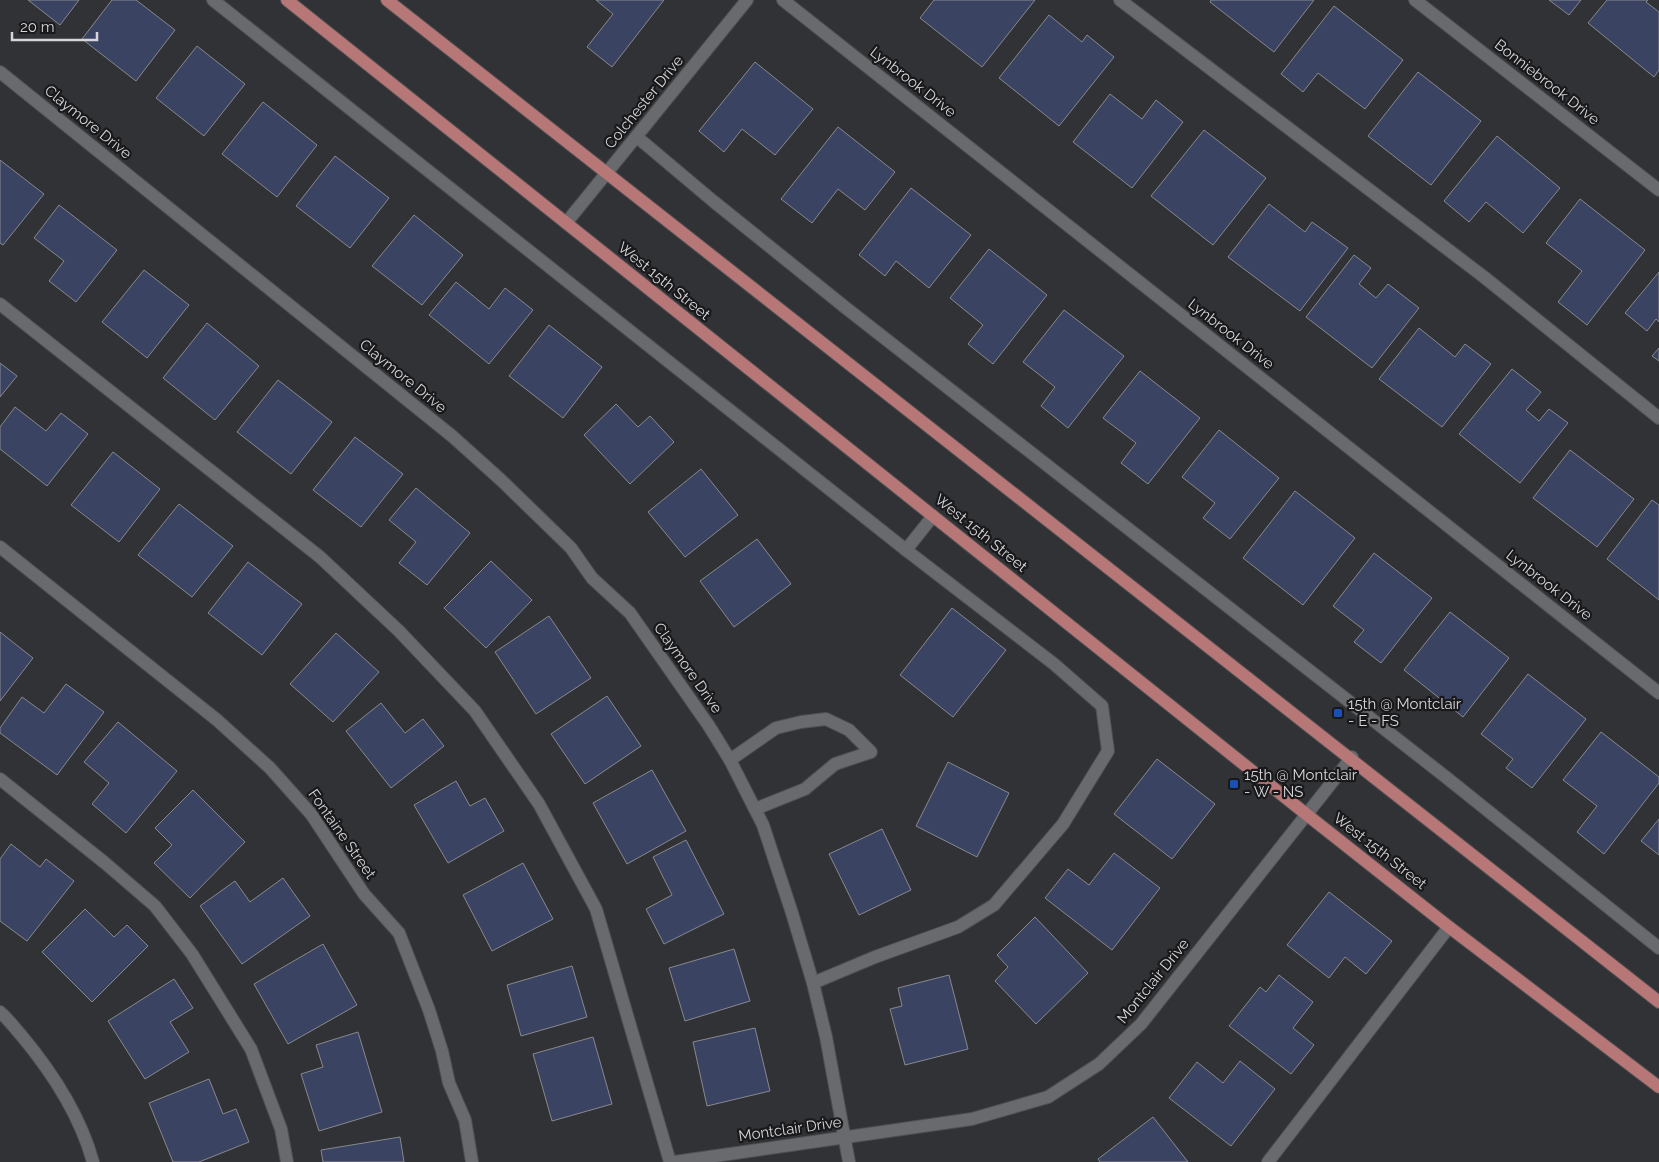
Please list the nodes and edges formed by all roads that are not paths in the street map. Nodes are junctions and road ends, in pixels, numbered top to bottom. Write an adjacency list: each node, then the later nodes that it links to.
1 (213, 0): 17 (street)
2 (287, 0): 12 (main road, West 15th Street)
3 (387, 0): 10 (main road)
4 (747, 0): 9 (street, Colchester Drive)
5 (783, 0): 18 (street, Lynbrook Drive)
6 (1120, 0): 14 (street)
7 (1416, 0): 11 (street, Bonniebrook Drive)
8 (0, 72): 20 (street, Claymore Drive)
9 (637, 137): 10 (street, Colchester Drive); 25 (street)
10 (607, 174): 12 (street, Colchester Drive); 19 (main road)
11 (1659, 190)
12 (566, 223): 15 (main road, West 15th Street)
13 (0, 304): 34 (street)
14 (1659, 418)
15 (933, 516): 17 (street); 23 (main road, West 15th Street)
16 (0, 547): 33 (street, Fontaine Street)
17 (906, 550): 26 (street)
18 (1659, 693)
19 (1352, 757): 23 (street, Montclair Drive); 27 (main road)
20 (730, 760): 22 (street, Claymore Drive); 22 (street)
21 (0, 779): 32 (street)
22 (755, 809): 26 (street, Claymore Drive)
23 (1306, 814): 24 (main road, West 15th Street); 30 (street, Montclair Drive)
24 (1449, 927): 29 (main road, West 15th Street); 37 (street)
25 (1659, 948)
26 (813, 983): 30 (street, Claymore Drive)
27 (1659, 1002)
28 (0, 1012): 31 (street)
29 (1659, 1087)
30 (844, 1137): 35 (street, Montclair Drive); 36 (street, Claymore Drive)
31 (93, 1162)
32 (287, 1162)
33 (472, 1162)
34 (670, 1162)
35 (674, 1162)
36 (849, 1162)
37 (1268, 1162)

